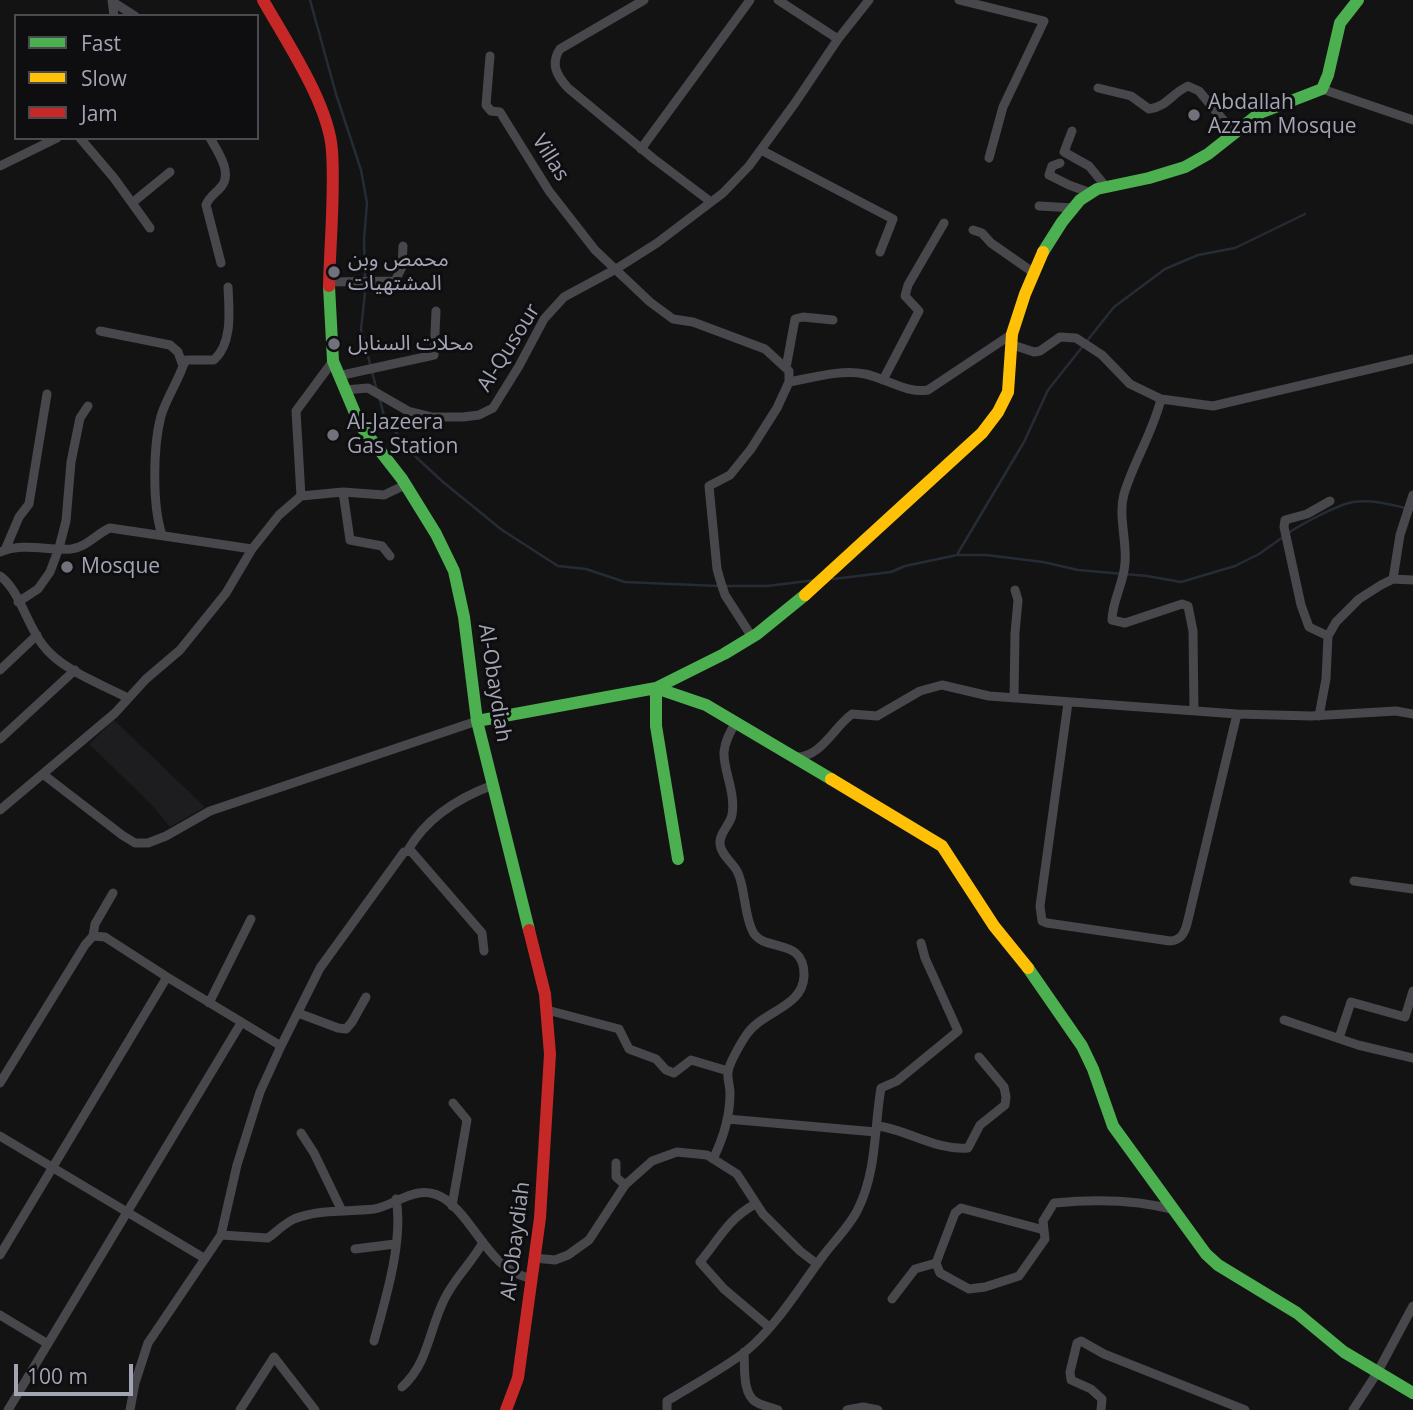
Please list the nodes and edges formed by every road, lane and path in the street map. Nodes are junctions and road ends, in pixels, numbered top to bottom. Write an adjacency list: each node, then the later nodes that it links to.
1 (263, 0): 40 (street, Al-Obaydiah)
2 (644, 0): 20 (street)
3 (750, 0): 20 (street)
4 (778, 0): 10 (street)
5 (869, 0): 10 (street, Al-Qusour)
6 (959, 0): 22 (street)
7 (1358, 0): 13 (street)
8 (112, 1): 9 (street)
9 (132, 14)
10 (838, 39): 21 (street, Al-Qusour)
11 (490, 56): 38 (street, Villas)
12 (1098, 88): 16 (street)
13 (1322, 89): 14 (street); 16 (street)
14 (1413, 120)
15 (1072, 131): 26 (street)
16 (1234, 132): 26 (street)
17 (53, 140): 24 (street)
18 (82, 140): 29 (street)
19 (211, 140): 37 (street)
20 (641, 149): 28 (street)
21 (761, 150): 28 (street, Al-Qusour); 36 (street)
22 (989, 158)
23 (1060, 163): 27 (street)
24 (0, 166)
25 (170, 172): 29 (street)
26 (1107, 188): 27 (street)
27 (1091, 193): 31 (street)
28 (711, 202): 38 (street, Al-Qusour)
29 (132, 203): 33 (street)
30 (1039, 206): 31 (street)
31 (1074, 208): 39 (street)
32 (944, 223): 51 (street)
33 (150, 228)
34 (973, 230): 39 (street)
35 (403, 246): 40 (street)
36 (880, 252)
37 (221, 263)
38 (616, 269): 49 (street); 53 (street, Al-Qusour)
39 (1034, 274): 45 (street)
40 (329, 282): 47 (street, Al-Obaydiah)
41 (228, 287): 48 (street)
42 (436, 311): 50 (street)
43 (832, 320): 49 (street)
44 (100, 331): 48 (street)
45 (1011, 339): 51 (street); 55 (street); 74 (street)
46 (1413, 359): 55 (street)
47 (333, 361): 50 (street, Al-Obaydiah); 60 (street)
48 (183, 366): 62 (street)
49 (786, 368): 52 (street)
50 (338, 376): 53 (street, Al-Obaydiah)
51 (883, 380): 52 (street)
52 (789, 382): 74 (street)
53 (345, 390): 57 (street, Al-Obaydiah)
54 (47, 394): 65 (street)
55 (1161, 399): 81 (street)
56 (88, 406): 63 (street)
57 (405, 485): 58 (street); 85 (street, Al-Obaydiah)
58 (343, 492): 60 (street); 66 (street)
59 (1413, 495): 68 (street)
60 (301, 496): 64 (street)
61 (1329, 501): 73 (street)
62 (162, 535): 63 (street); 64 (street)
63 (59, 548): 65 (street); 71 (street)
64 (252, 549): 78 (street)
65 (2, 551)
66 (390, 556)
67 (0, 576): 71 (street)
68 (1393, 579): 69 (street); 73 (street)
69 (1413, 580)
70 (1015, 590): 79 (street)
71 (18, 602): 72 (street)
72 (37, 635): 75 (street); 76 (street)
73 (1328, 636): 84 (street)
74 (752, 637): 77 (street)
75 (0, 670)
76 (75, 670): 78 (street); 87 (street)
77 (656, 688): 85 (street); 86 (street); 93 (street)
78 (128, 698): 89 (street)
79 (1014, 698): 80 (street); 88 (street)
80 (1068, 703): 81 (street); 82 (street)
81 (1194, 712): 82 (street)
82 (1237, 714): 84 (street)
83 (1413, 714): 84 (street)
84 (1319, 716)
85 (477, 721): 89 (street); 90 (street, Al-Obaydiah)
86 (736, 722): 88 (street); 113 (street)
87 (0, 739)
88 (794, 757): 128 (street)
89 (44, 775): 91 (street)
90 (493, 785): 92 (street); 105 (street, Al-Obaydiah)
91 (0, 810)
92 (408, 850): 100 (street); 106 (street)
93 (678, 859)
94 (1354, 881): 95 (street)
95 (1413, 889)
96 (113, 893): 98 (street)
97 (251, 919): 104 (street)
98 (93, 936): 101 (street); 114 (street)
99 (921, 943): 117 (street)
100 (484, 951)
101 (167, 977): 104 (street); 122 (street)
102 (1413, 991): 109 (street)
103 (366, 997): 106 (street)
104 (209, 1003): 108 (street)
105 (547, 1010): 113 (street); 137 (street, Al-Obaydiah)
106 (298, 1013): 110 (street)
107 (1284, 1020): 109 (street)
108 (241, 1023): 110 (street); 129 (street)
109 (1339, 1038): 112 (street)
110 (281, 1046): 131 (street)
111 (979, 1057): 117 (street)
112 (1413, 1058)
113 (728, 1071): 116 (street)
114 (0, 1083)
115 (453, 1103): 126 (street)
116 (727, 1119): 117 (street); 120 (street)
117 (877, 1129): 139 (street)
118 (301, 1133): 127 (street)
119 (0, 1136): 122 (street)
120 (713, 1159): 123 (street); 125 (street)
121 (616, 1163): 123 (street)
122 (51, 1169): 129 (street); 135 (street)
123 (625, 1185): 137 (street)
124 (396, 1199): 126 (street); 127 (street); 133 (street)
125 (755, 1204): 139 (street); 144 (street)
126 (452, 1206): 132 (street)
127 (341, 1209): 131 (street)
128 (1175, 1210): 130 (street); 148 (street)
129 (127, 1211): 136 (street); 146 (street)
130 (1044, 1230): 138 (street); 138 (street)
131 (221, 1234): 136 (street)
132 (483, 1242): 140 (street); 149 (street)
133 (395, 1244): 134 (street); 145 (street)
134 (355, 1249)
135 (0, 1255)
136 (204, 1258): 152 (street)
137 (534, 1258): 140 (street, Al-Obaydiah)
138 (936, 1263): 141 (street)
139 (817, 1264): 144 (street)
140 (530, 1278): 155 (street, Al-Obaydiah)
141 (892, 1299)
142 (1413, 1306): 148 (street)
143 (0, 1315): 146 (street)
144 (769, 1327): 147 (street)
145 (374, 1341)
146 (48, 1344): 151 (street)
147 (744, 1352): 156 (street); 157 (street)
148 (1377, 1373): 150 (street); 162 (street)
149 (402, 1387)
150 (1413, 1394)
151 (8, 1410)
152 (130, 1410)
153 (240, 1410): 154 (street)
154 (315, 1410)
155 (506, 1410)
156 (667, 1410)
157 (778, 1410)
158 (847, 1410): 159 (street)
159 (878, 1410)
160 (1101, 1410): 161 (street)
161 (1245, 1410)
162 (1353, 1410)

